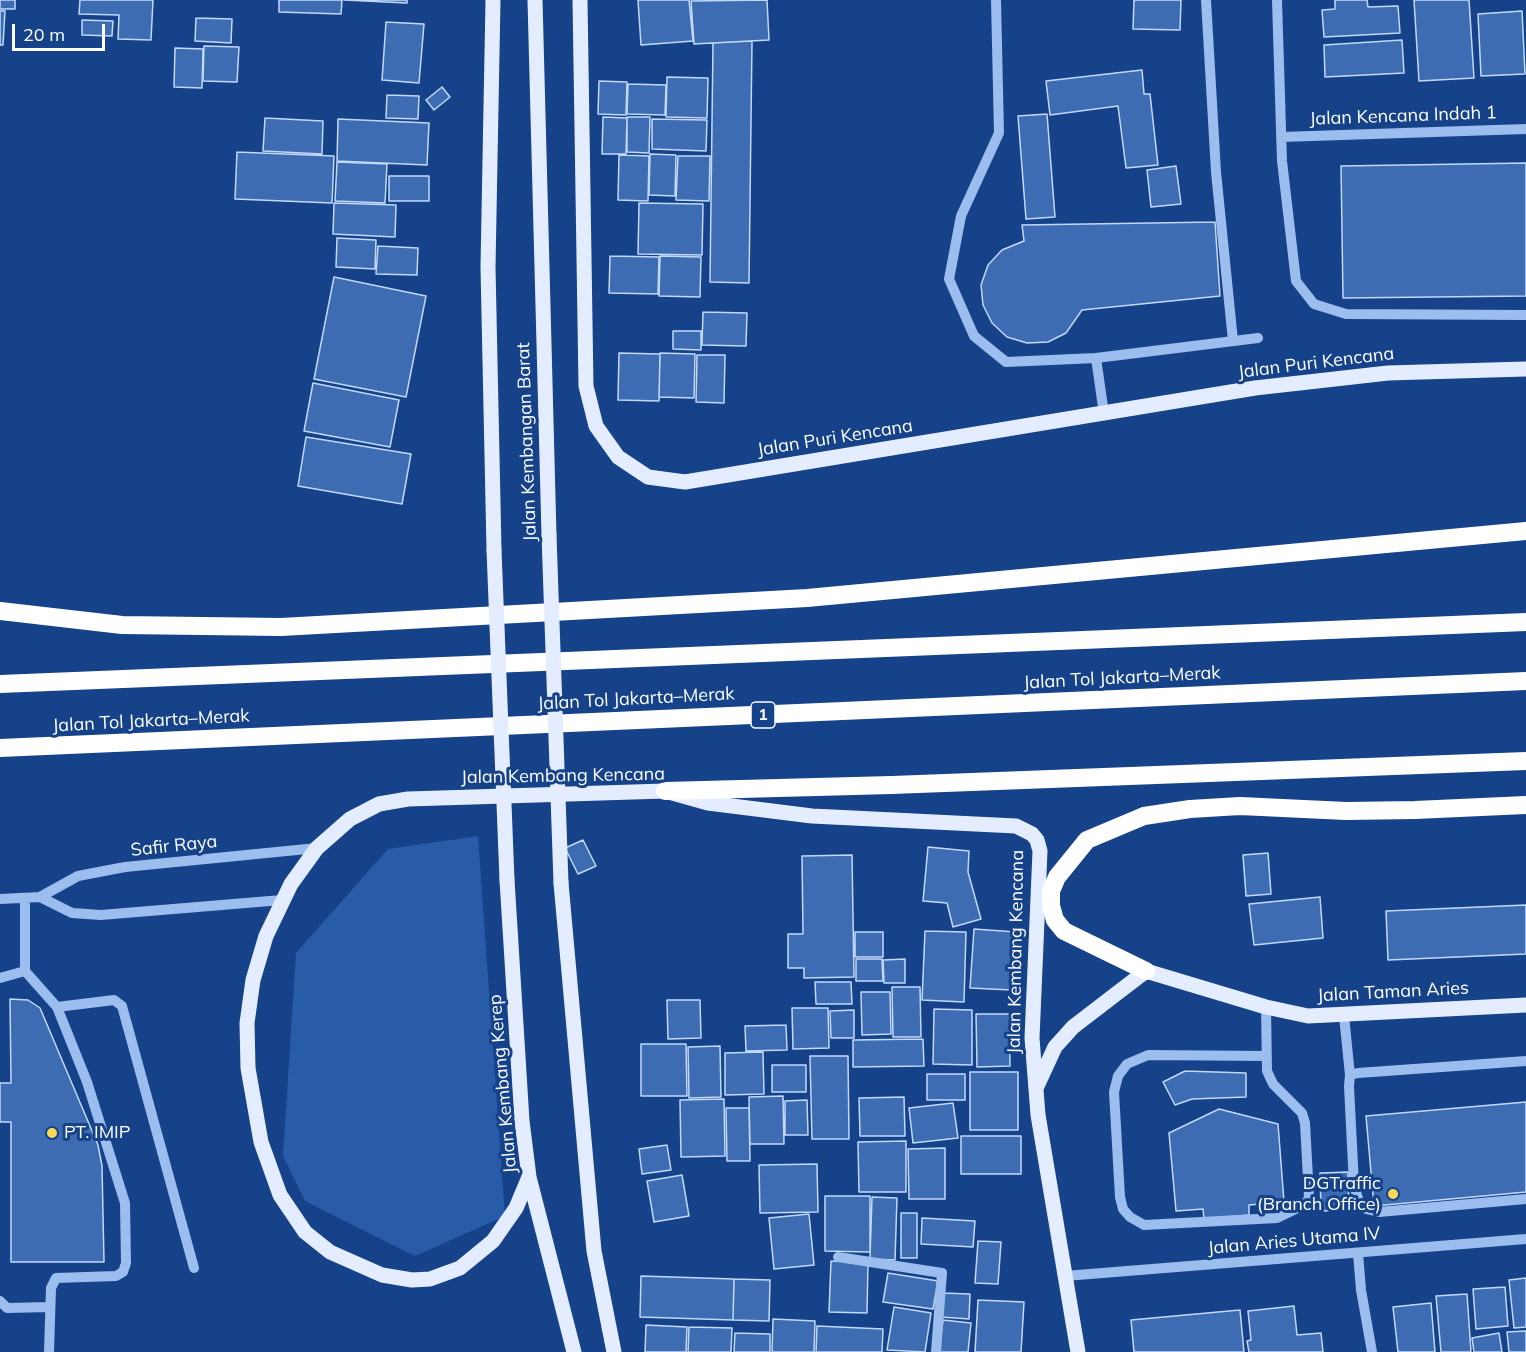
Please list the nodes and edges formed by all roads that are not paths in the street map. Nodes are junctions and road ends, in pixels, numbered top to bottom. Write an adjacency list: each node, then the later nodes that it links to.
1 (493, 0): 25 (main road, Jalan Kembangan Barat, bridge)
2 (535, 0): 52 (main road, Jalan Kembangan Barat, bridge)
3 (580, 0): 14 (main road, Jalan Puri Kencana)
4 (996, 0): 12 (street)
5 (1206, 0): 11 (street)
6 (1277, 0): 8 (street)
7 (1526, 129): 8 (street, Jalan Kencana Indah 1)
8 (1281, 137): 9 (street)
9 (1526, 315)
10 (1258, 338): 11 (street)
11 (1233, 341): 12 (street)
12 (1096, 358): 14 (street)
13 (1526, 369): 14 (main road, Jalan Puri Kencana)
14 (1104, 414)
15 (1526, 531): 16 (highway)
16 (0, 611)
17 (1526, 622): 19 (highway, Jalan Tol Jakarta–Merak)
18 (1526, 681): 20 (highway, Jalan Tol Jakarta–Merak / 1)
19 (0, 684)
20 (0, 748)
21 (1526, 761): 22 (highway)
22 (665, 791): 24 (main road, Jalan Kembang Kencana); 40 (main road, Jalan Kembang Kencana)
23 (1526, 805): 31 (highway)
24 (317, 848): 26 (street, Safir Raya); 29 (main road, Jalan Kembang Kencana)
25 (507, 880): 41 (main road, Jalan Kembang Kerep)
26 (40, 897): 27 (street, Safir Raya); 29 (street)
27 (25, 898): 28 (street, Safir Raya); 30 (street)
28 (0, 899)
29 (282, 900): 41 (main road, Jalan Kembang Kencana)
30 (25, 971): 32 (street); 34 (street)
31 (1146, 971): 35 (main road, Jalan Taman Aries); 40 (main road)
32 (0, 978)
33 (1526, 1005): 36 (main road, Jalan Taman Aries)
34 (57, 1007): 46 (street); 49 (street)
35 (1266, 1007): 36 (main road, Jalan Taman Aries); 37 (street)
36 (1344, 1016): 39 (street)
37 (1266, 1056): 37 (street)
38 (1526, 1061): 39 (street)
39 (1350, 1075): 42 (street)
40 (1036, 1089): 47 (main road, Jalan Kembang Kencana)
41 (530, 1177): 51 (main road, Jalan Kembang Kerep)
42 (1526, 1199)
43 (1526, 1239): 44 (street, Jalan Aries Utama IV)
44 (1358, 1253): 47 (street, Jalan Aries Utama IV); 55 (street)
45 (838, 1257): 53 (street)
46 (194, 1268)
47 (1065, 1276): 54 (main road, Jalan Kembang Kencana)
48 (0, 1301): 49 (street)
49 (50, 1307): 50 (street)
50 (49, 1352)
51 (574, 1352)
52 (614, 1352)
53 (936, 1352)
54 (1078, 1352)
55 (1372, 1352)

